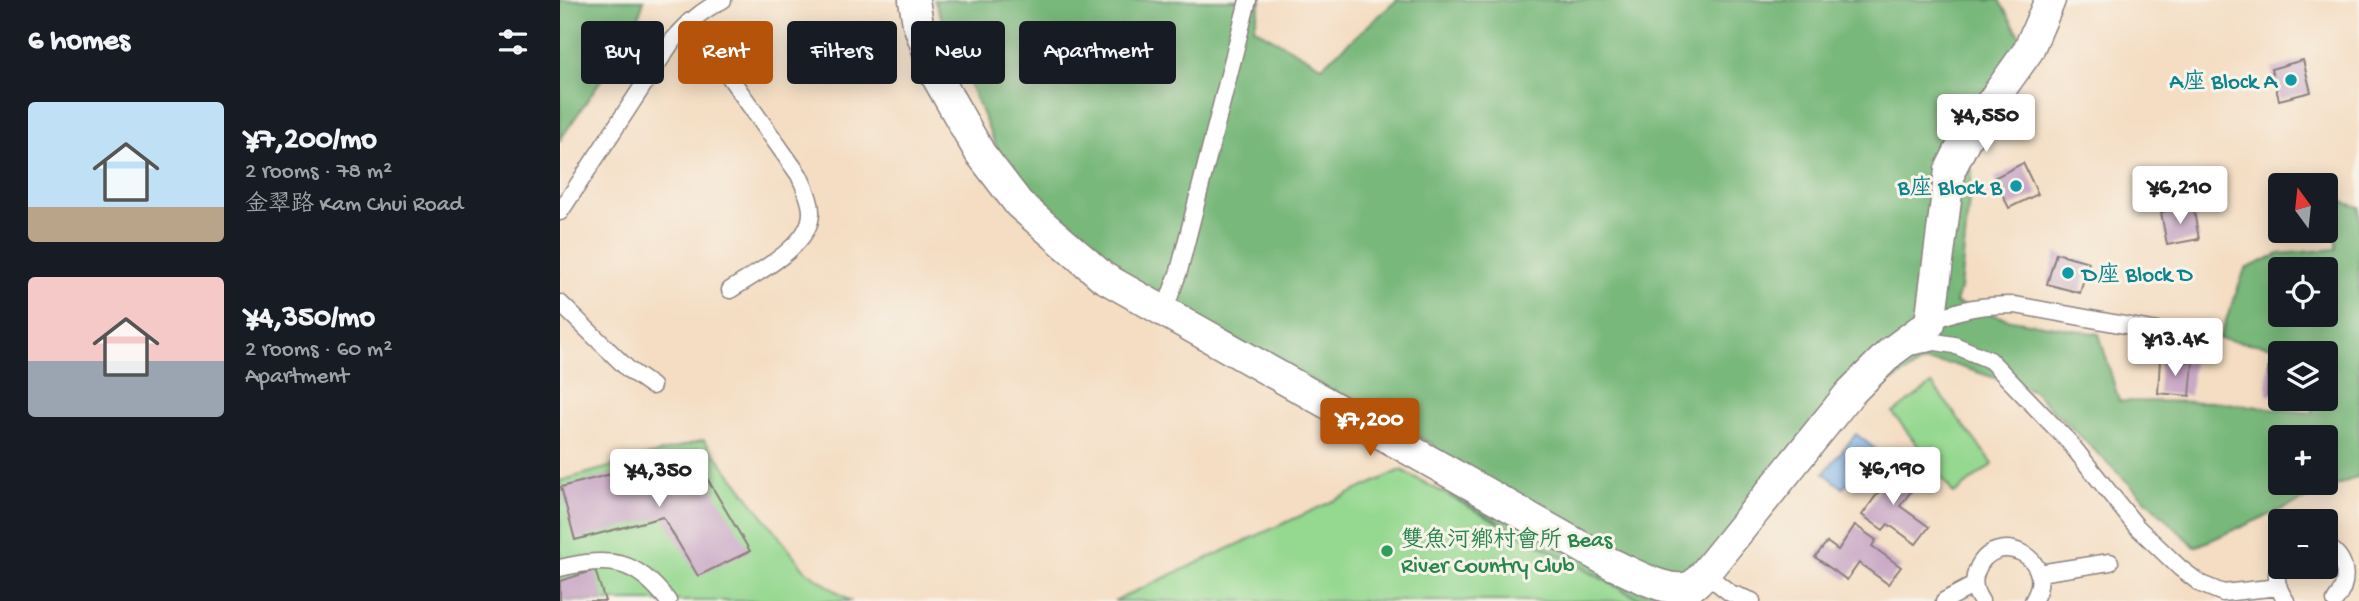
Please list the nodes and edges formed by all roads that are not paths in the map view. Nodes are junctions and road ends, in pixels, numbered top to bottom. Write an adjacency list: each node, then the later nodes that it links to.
1 (723, 0): 5 (lane)
2 (914, 0): 11 (street)
3 (1248, 0): 11 (lane)
4 (2050, 0): 12 (street)
5 (690, 21)
6 (678, 34): 8 (lane)
7 (735, 84): 9 (lane)
8 (560, 212)
9 (730, 290)
10 (560, 303): 15 (lane)
11 (1164, 312): 20 (street)
12 (1930, 323): 13 (lane); 14 (street)
13 (2163, 332)
14 (1891, 352): 20 (street); 22 (lane)
15 (652, 386)
16 (2338, 556): 29 (lane)
17 (2110, 562): 19 (lane)
18 (560, 568): 23 (lane)
19 (2039, 573): 21 (lane); 28 (lane)
20 (1712, 579): 24 (lane); 25 (lane)
21 (1974, 585): 26 (lane); 27 (lane)
22 (2282, 594)
23 (668, 601)
24 (1730, 601)
25 (1752, 601)
26 (1944, 601)
27 (1981, 601)
28 (2033, 601)
29 (2335, 601)

